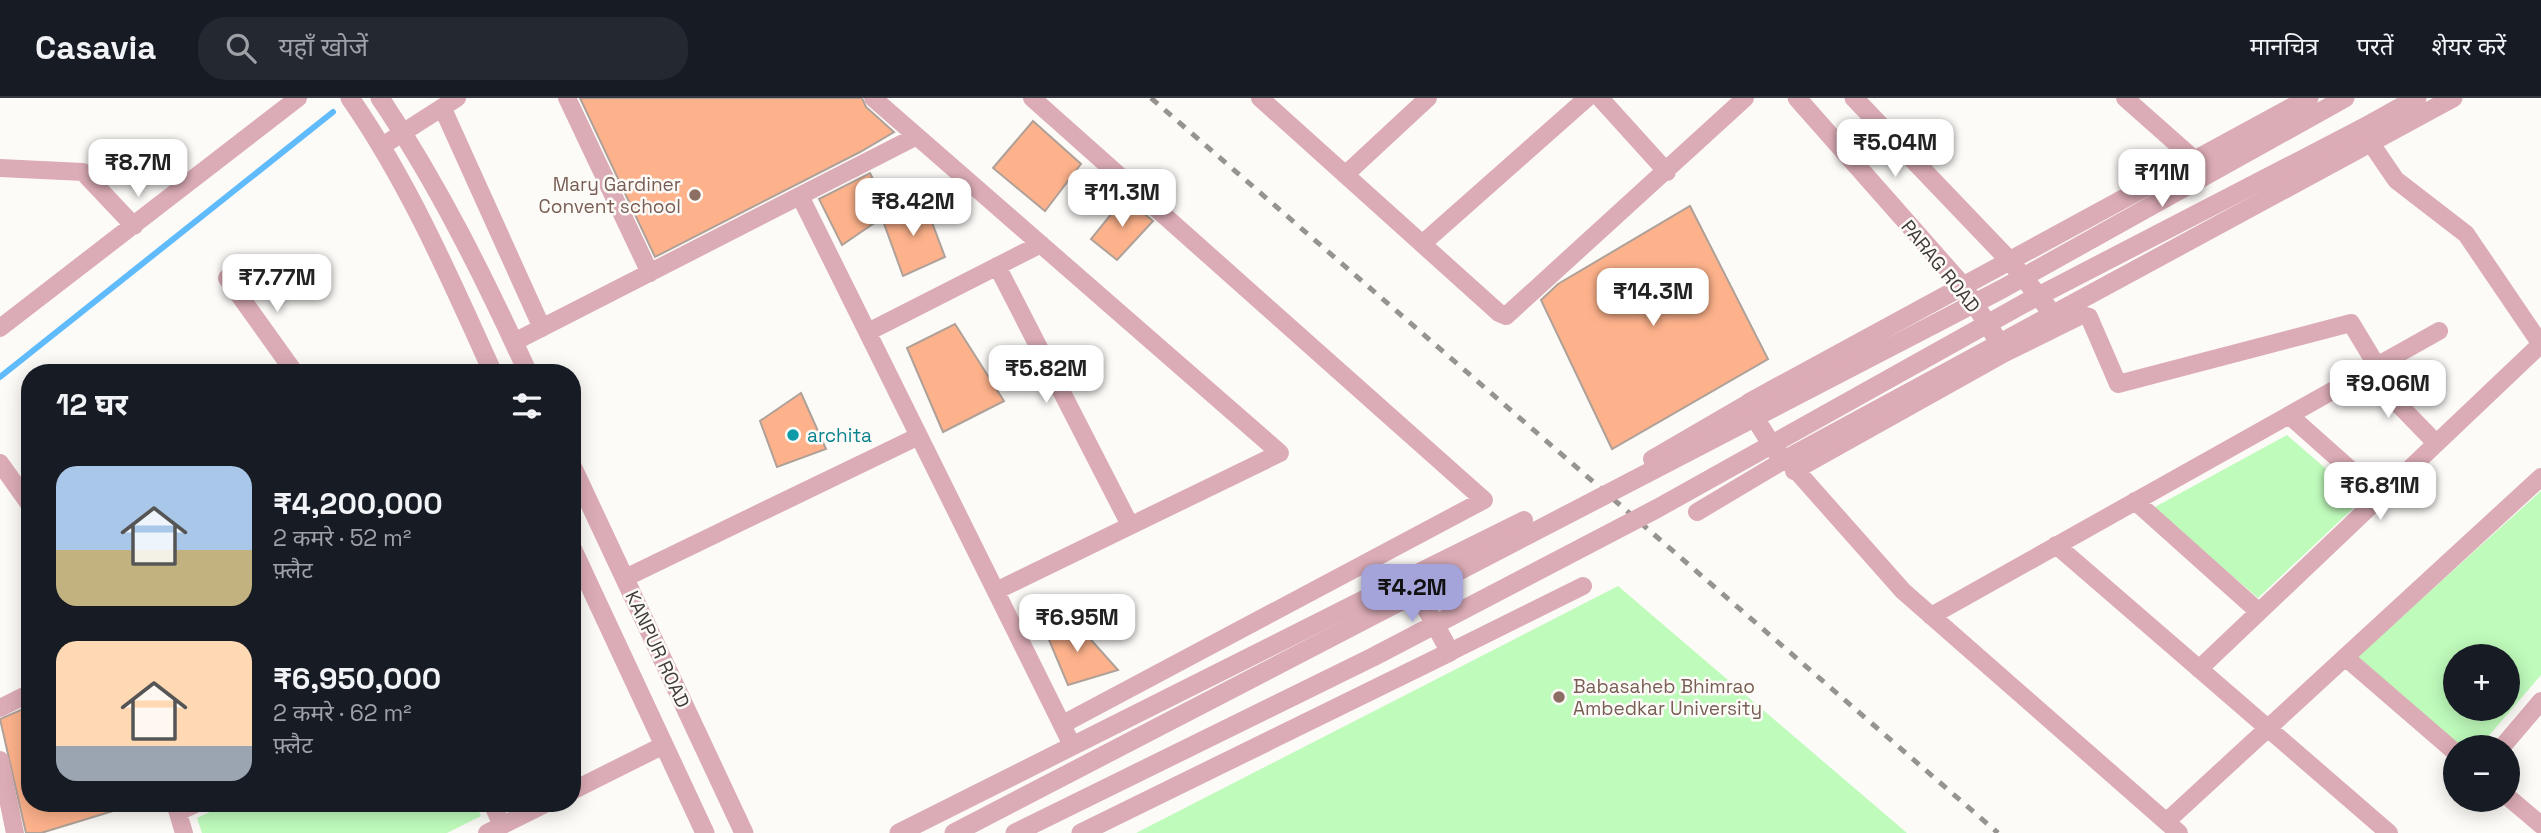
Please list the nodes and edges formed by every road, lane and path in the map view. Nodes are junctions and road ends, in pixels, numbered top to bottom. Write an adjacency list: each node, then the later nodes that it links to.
1 (298, 98): 29 (street)
2 (350, 98): 23 (street)
3 (380, 98): 20 (street)
4 (567, 98): 34 (street)
5 (873, 98): 21 (street)
6 (1031, 98): 78 (street)
7 (1259, 98): 27 (street)
8 (1587, 98): 31 (street)
9 (1600, 98): 26 (street)
10 (1745, 98): 26 (street)
11 (1797, 98): 36 (street, PARAG ROAD)
12 (1854, 98): 32 (street)
13 (2124, 98): 24 (street)
14 (2309, 98): 24 (street)
15 (2345, 98): 97 (street, bridge)
16 (2417, 98): 98 (street, bridge)
17 (2453, 98): 22 (street)
18 (1420, 100): 27 (street)
19 (450, 103): 20 (street); 39 (street)
20 (402, 131): 23 (street); 42 (street)
21 (917, 136): 28 (street); 30 (street)
22 (2370, 142): 37 (street); 44 (street)
23 (382, 146): 46 (street)
24 (2195, 160): 32 (street)
25 (0, 168): 29 (street)
26 (1667, 172): 31 (street)
27 (1345, 175): 31 (street)
28 (800, 196): 34 (street); 41 (street)
29 (134, 226): 38 (street)
30 (1041, 244): 33 (street); 63 (street)
31 (1422, 244)
32 (2010, 261): 36 (street); 37 (street)
33 (997, 266): 41 (street); 63 (street)
34 (650, 272): 39 (street)
35 (227, 278): 45 (street)
36 (1963, 286): 43 (street, PARAG ROAD); 49 (street)
37 (2052, 314): 43 (street)
38 (0, 328)
39 (541, 328): 42 (street)
40 (2439, 331): 48 (street)
41 (868, 332): 51 (street)
42 (514, 342): 47 (street)
43 (1998, 342): 55 (street)
44 (2540, 343): 52 (street)
45 (289, 364)
46 (489, 364)
47 (524, 364)
48 (2372, 369): 50 (street); 52 (street); 55 (street)
49 (1750, 402): 53 (street); 55 (street)
50 (2289, 415): 59 (street); 60 (street)
51 (919, 436): 67 (street); 69 (street)
52 (2436, 443): 59 (street)
53 (1653, 459)
54 (0, 463): 58 (street)
55 (1790, 465): 61 (street); 71 (street)
56 (2541, 477): 73 (street)
57 (581, 485): 67 (street, KANPUR ROAD)
58 (21, 492)
59 (2380, 496): 70 (street)
60 (2135, 501): 64 (street); 70 (street)
61 (1697, 512)
62 (1524, 520): 66 (street)
63 (1130, 526): 69 (street)
64 (2056, 545): 71 (street); 74 (street)
65 (581, 568): 83 (street)
66 (1409, 577): 72 (street); 82 (street)
67 (625, 578): 95 (street, KANPUR ROAD)
68 (1583, 586): 72 (street)
69 (996, 591): 78 (street)
70 (2259, 611): 74 (street)
71 (1931, 616): 90 (street)
72 (1450, 652): 99 (street)
73 (2346, 657): 79 (street); 81 (street)
74 (2199, 669): 79 (street)
75 (21, 698): 77 (street)
76 (2541, 701): 80 (street)
77 (0, 708)
78 (1063, 724): 82 (street)
79 (2268, 728): 90 (street); 100 (street)
80 (2512, 735)
81 (2443, 741)
82 (1072, 745): 96 (street)
83 (662, 747): 85 (street); 94 (street)
84 (0, 760): 92 (street)
85 (581, 787)
86 (2520, 807): 89 (street)
87 (177, 812): 93 (street)
88 (529, 812): 91 (street)
89 (2541, 825)
90 (2172, 827)
91 (494, 829)
92 (15, 833)
93 (184, 833)
94 (705, 833)
95 (744, 833)
96 (899, 833)
97 (954, 833)
98 (1015, 833)
99 (1082, 833)
100 (2389, 833)

